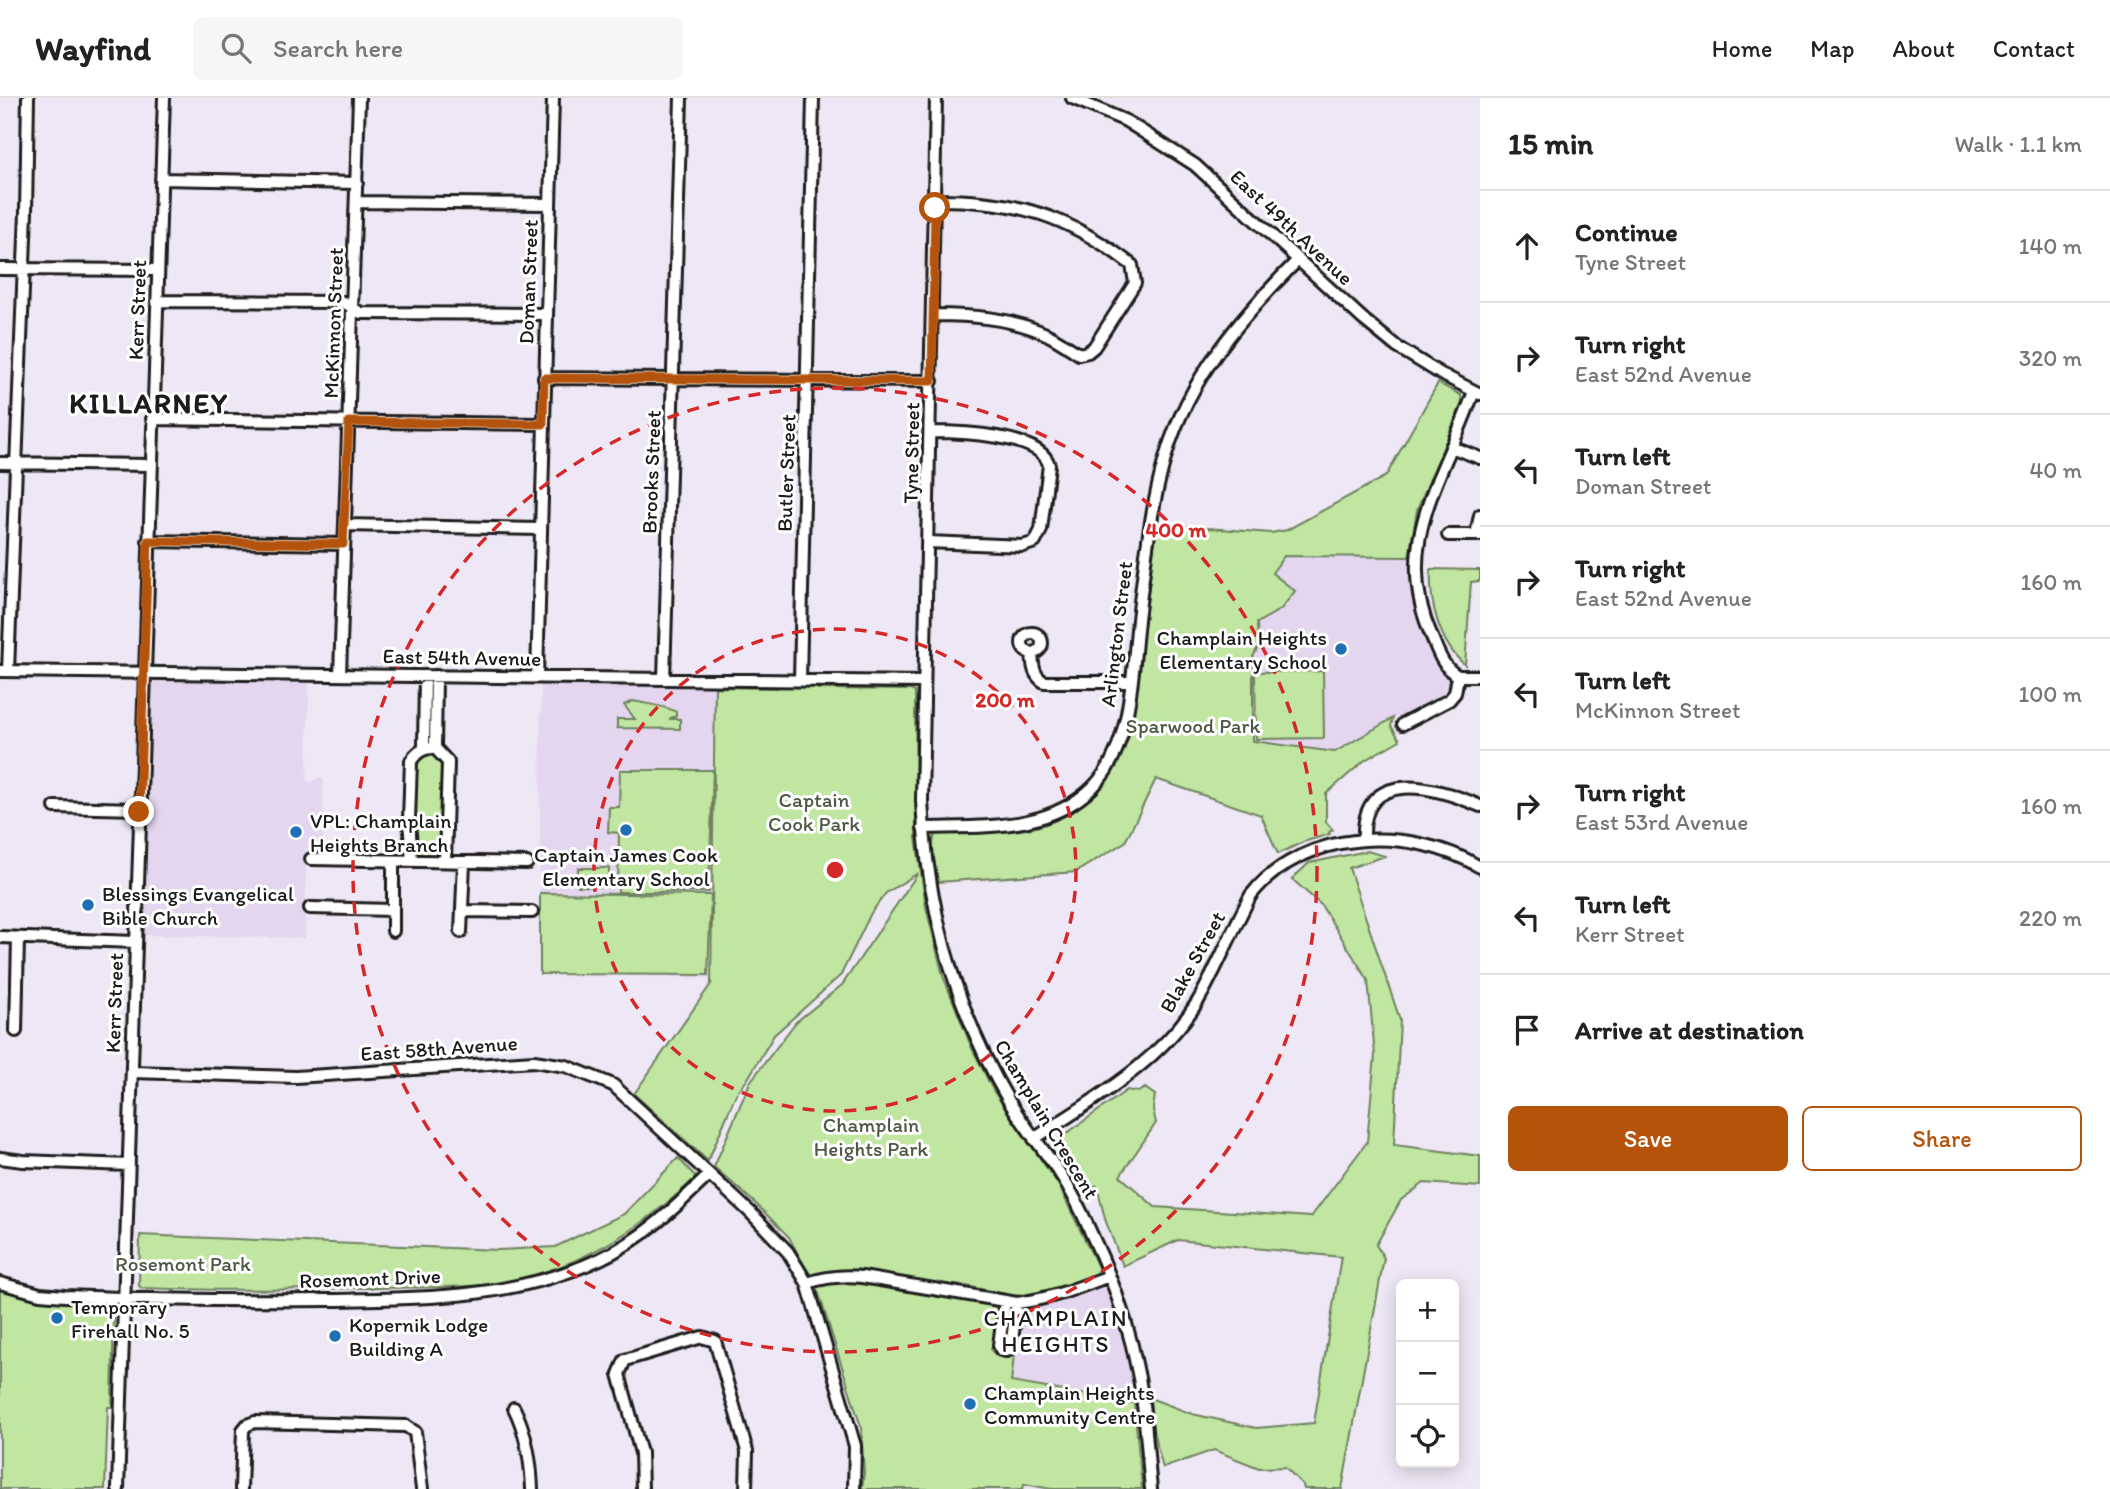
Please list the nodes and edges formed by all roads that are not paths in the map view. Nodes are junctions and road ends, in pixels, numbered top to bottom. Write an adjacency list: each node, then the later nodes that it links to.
1 (27, 98): 16 (street)
2 (164, 98): 9 (street, Kerr Street)
3 (359, 98): 10 (street, McKinnon Street)
4 (553, 98): 13 (street, Doman Street)
5 (681, 98): 23 (street, Brooks Street)
6 (813, 98): 24 (street, Butler Street)
7 (936, 98): 11 (street, Tyne Street)
8 (1072, 98): 14 (street, East 49th Avenue)
9 (161, 179): 10 (street); 17 (street, Kerr Street)
10 (357, 183): 12 (street, McKinnon Street)
11 (936, 200): 21 (street, Tyne Street); 21 (street)
12 (356, 202): 13 (street); 19 (street, McKinnon Street)
13 (550, 204): 20 (street, Doman Street)
14 (1298, 260): 26 (street, East 49th Avenue); 55 (street, Arlington Street)
15 (0, 269): 16 (street)
16 (22, 269): 17 (street); 34 (street)
17 (158, 270): 18 (street, Kerr Street)
18 (157, 301): 19 (street); 27 (street, Kerr Street)
19 (353, 308): 20 (street); 28 (street, McKinnon Street)
20 (547, 314): 22 (street, Doman Street)
21 (933, 315): 25 (street, Tyne Street)
22 (544, 378): 23 (street); 29 (street, Doman Street)
23 (672, 379): 24 (street); 52 (street, Brooks Street)
24 (808, 381): 25 (street); 53 (street, Butler Street)
25 (932, 381): 30 (street, Tyne Street)
26 (1477, 392): 31 (street)
27 (152, 419): 28 (street); 35 (street, Kerr Street)
28 (349, 422): 29 (street); 37 (street, McKinnon Street)
29 (543, 424): 38 (street, Doman Street)
30 (931, 432): 42 (street, Tyne Street); 42 (street)
31 (1451, 447): 32 (street); 49 (street)
32 (1480, 458)
33 (0, 463): 34 (street)
34 (16, 464): 35 (street); 45 (street)
35 (151, 465): 41 (street, Kerr Street)
36 (1480, 514): 40 (street)
37 (345, 525): 38 (street); 43 (street, McKinnon Street)
38 (540, 529): 51 (street, Doman Street)
39 (1448, 535): 40 (street)
40 (1478, 535)
41 (148, 541): 43 (street); 46 (street, Kerr Street)
42 (928, 542): 54 (street, Tyne Street)
43 (343, 544): 47 (street, McKinnon Street)
44 (1032, 653): 55 (street)
45 (4, 671): 46 (street, East 54th Avenue)
46 (144, 672): 47 (street, East 54th Avenue); 60 (street, Kerr Street)
47 (340, 675): 48 (street, East 54th Avenue)
48 (430, 676): 51 (street, East 54th Avenue); 57 (street)
49 (1458, 676): 50 (street); 56 (street)
50 (1480, 676)
51 (537, 677): 52 (street, East 54th Avenue)
52 (664, 679): 53 (street, East 54th Avenue)
53 (800, 680): 54 (street, East 54th Avenue)
54 (924, 682): 61 (street, Champlain Crescent)
55 (1130, 682): 61 (street, Arlington Street)
56 (1403, 724)
57 (429, 748): 65 (street); 66 (street)
58 (1480, 806): 62 (street)
59 (55, 807): 60 (street)
60 (139, 809): 78 (street, Kerr Street)
61 (923, 828): 81 (street, Champlain Crescent)
62 (1364, 840): 69 (street, Blake Street); 81 (street, Blake Street)
63 (311, 859): 64 (street)
64 (393, 861): 65 (street); 71 (street)
65 (412, 861): 66 (street)
66 (445, 861): 67 (street)
67 (464, 862): 68 (street); 72 (street)
68 (527, 863)
69 (1480, 867)
70 (310, 908): 71 (street)
71 (393, 909): 74 (street)
72 (463, 911): 73 (street); 75 (street)
73 (532, 912)
74 (393, 931)
75 (461, 932)
76 (0, 937): 77 (street)
77 (18, 938): 78 (street); 79 (street)
78 (135, 942): 80 (street, Kerr Street)
79 (16, 1031)
80 (132, 1072): 83 (street, Kerr Street); 84 (street, East 58th Avenue)
81 (1034, 1139): 85 (street, Champlain Crescent)
82 (0, 1158): 83 (street)
83 (129, 1165): 88 (street, Kerr Street)
84 (709, 1175): 87 (street); 88 (street, Rosemont Drive)
85 (1109, 1276): 90 (street); 99 (street, Champlain Crescent)
86 (0, 1283): 88 (street, Rosemont Drive)
87 (807, 1283): 89 (street); 98 (street)
88 (124, 1297): 92 (street, Kerr Street)
89 (1005, 1301): 90 (street); 90 (street)
90 (1017, 1303)
91 (514, 1408): 95 (street)
92 (118, 1489)
93 (241, 1489): 94 (street)
94 (422, 1489)
95 (532, 1489)
96 (642, 1489): 97 (street)
97 (746, 1489)
98 (854, 1489)
99 (1151, 1489)

